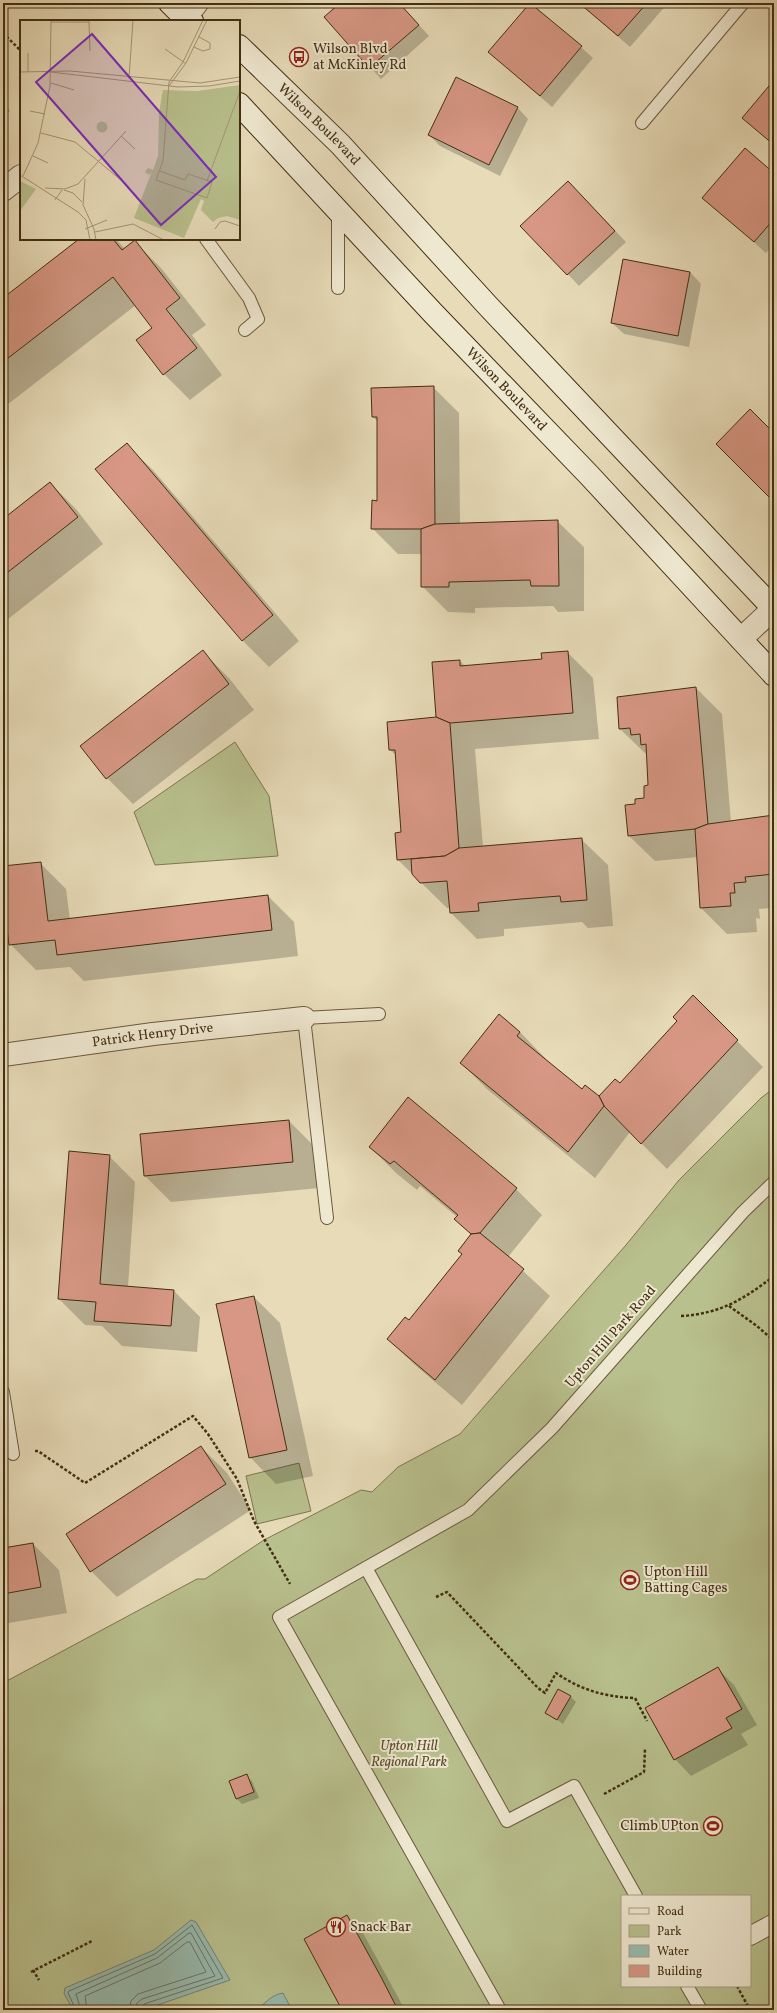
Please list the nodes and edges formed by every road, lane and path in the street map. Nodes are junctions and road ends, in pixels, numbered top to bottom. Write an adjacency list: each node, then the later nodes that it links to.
1 (743, 3): 6 (lane)
2 (3, 33): 4 (path)
3 (240, 47): 13 (main road, Wilson Boulevard)
4 (20, 50)
5 (240, 105): 9 (main road, Wilson Boulevard)
6 (642, 123)
7 (20, 177): 8 (main road)
8 (3, 190)
9 (338, 211): 11 (lane); 14 (main road, Wilson Boulevard)
10 (207, 240): 12 (lane)
11 (338, 288)
12 (245, 330)
13 (774, 608): 14 (main road)
14 (741, 639): 15 (main road, Wilson Boulevard)
15 (774, 675)
16 (378, 1014): 17 (lane)
17 (304, 1018): 18 (main road, Patrick Henry Drive); 20 (lane)
18 (3, 1055)
19 (774, 1182): 23 (lane, Upton Hill Park Road)
20 (327, 1218)
21 (774, 1276): 22 (path)
22 (729, 1306): 23 (path); 24 (path)
23 (648, 1318): 27 (lane, Upton Hill Park Road)
24 (774, 1341)
25 (3, 1392): 26 (lane)
26 (14, 1454): 29 (path)
27 (366, 1568): 29 (lane, Upton Hill Park Road); 33 (lane)
28 (436, 1597): 30 (path)
29 (302, 1604): 40 (lane, Upton Hill Park Road)
30 (647, 1721)
31 (645, 1749): 32 (path)
32 (625, 1784)
33 (635, 1895)
34 (774, 1923): 35 (street)
35 (751, 1935)
36 (92, 1941): 37 (path)
37 (39, 1980)
38 (688, 1987): 41 (lane)
39 (738, 1987): 42 (path)
40 (500, 2010)
41 (701, 2010)
42 (750, 2010)

